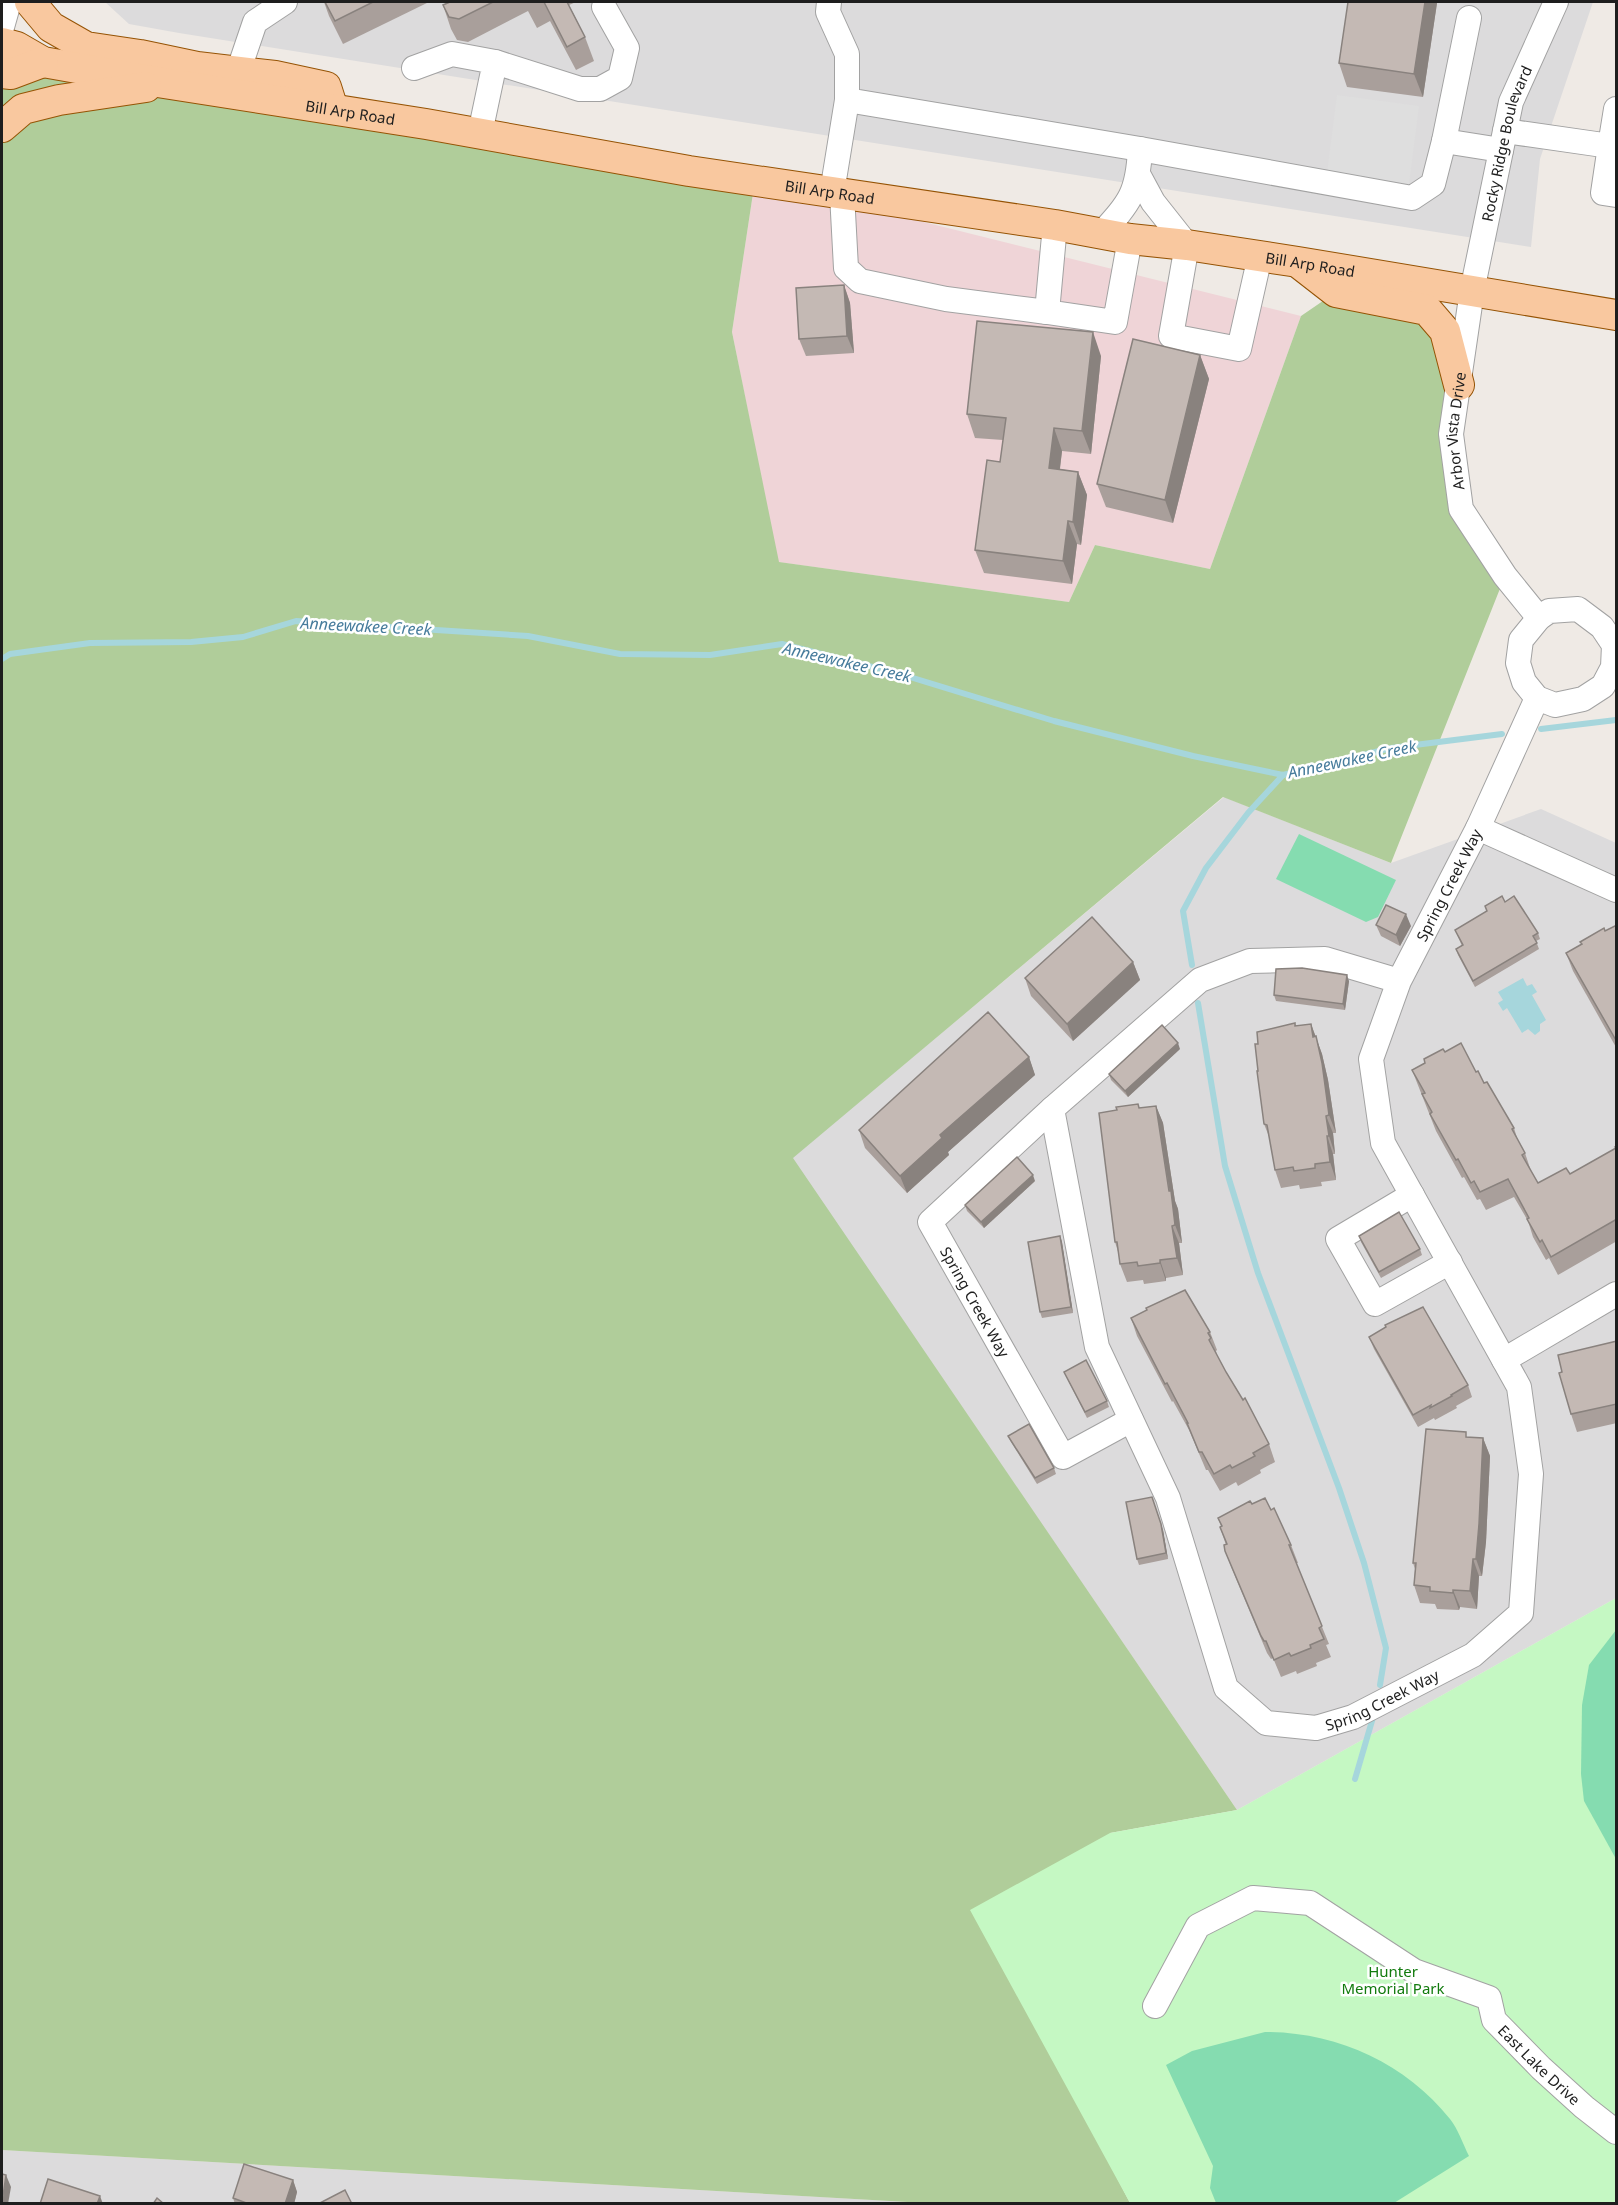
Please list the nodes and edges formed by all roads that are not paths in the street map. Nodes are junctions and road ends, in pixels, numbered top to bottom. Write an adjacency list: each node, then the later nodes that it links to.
1 (9, 2): 8 (street)
2 (30, 2): 13 (main road)
3 (285, 2): 13 (street)
4 (829, 2): 16 (street)
5 (1556, 2): 21 (street, Rocky Ridge Boulevard)
6 (604, 7): 11 (street)
7 (1469, 18): 22 (street)
8 (2, 27)
9 (2, 43): 10 (main road, Bill Arp Road)
10 (42, 62): 14 (main road); 15 (main road, Bill Arp Road)
11 (495, 62): 12 (street); 20 (street)
12 (414, 68)
13 (238, 72): 17 (main road)
14 (2, 73)
15 (167, 84): 17 (main road, Bill Arp Road); 19 (main road)
16 (847, 100): 24 (street); 26 (street)
17 (333, 109): 20 (main road, Bill Arp Road)
18 (1617, 109): 23 (street)
19 (2, 127)
20 (480, 134): 26 (main road, Bill Arp Road)
21 (1503, 140): 22 (street); 23 (street); 33 (street, Rocky Ridge Boulevard)
22 (1444, 141): 24 (street)
23 (1610, 146): 27 (street)
24 (1140, 148): 25 (street)
25 (1139, 176): 29 (street); 30 (street)
26 (837, 193): 28 (main road, Bill Arp Road); 34 (street)
27 (1617, 195)
28 (1054, 225): 29 (main road, Bill Arp Road); 34 (street)
29 (1116, 236): 30 (main road, Bill Arp Road); 34 (street)
30 (1187, 245): 31 (main road, Bill Arp Road); 31 (street)
31 (1260, 256): 32 (main road, Bill Arp Road)
32 (1298, 262): 33 (main road, Bill Arp Road); 36 (main road)
33 (1472, 291): 35 (main road, Bill Arp Road); 36 (street, Arbor Vista Drive)
34 (1047, 312)
35 (1617, 315)
36 (1459, 385): 37 (street, Arbor Vista Drive)
37 (1539, 618): 38 (street); 38 (street)
38 (1537, 698): 39 (street)
39 (1478, 828): 40 (street, Spring Creek Way); 41 (street, Spring Creek Way)
40 (1613, 888)
41 (1399, 981): 42 (street, Spring Creek Way); 43 (street, Spring Creek Way)
42 (1052, 1109): 47 (street, Spring Creek Way); 47 (street, Spring Creek Way)
43 (1412, 1195): 44 (street, Spring Creek Way); 44 (street)
44 (1450, 1263): 46 (street, Spring Creek Way)
45 (1617, 1294): 46 (street)
46 (1504, 1360): 47 (street, Spring Creek Way)
47 (1131, 1420)
48 (1155, 2006): 49 (street, East Lake Drive)
49 (1617, 2132)

